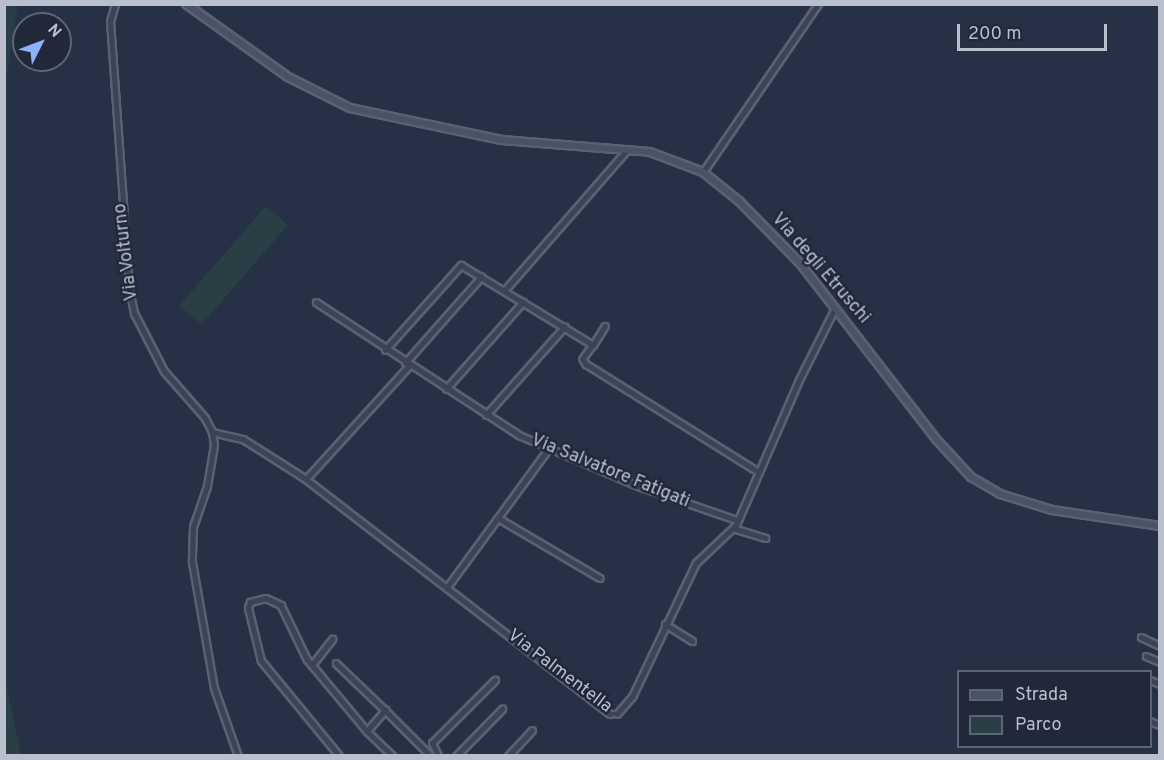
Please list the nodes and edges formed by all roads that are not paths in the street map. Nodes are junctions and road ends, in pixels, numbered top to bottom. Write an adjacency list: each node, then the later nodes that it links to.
1 (115, 4): 18 (street, Via Volturno)
2 (186, 4): 4 (main road, Via degli Etruschi)
3 (818, 4): 5 (street)
4 (627, 149): 5 (main road, Via degli Etruschi); 7 (street)
5 (703, 172): 10 (main road, Via degli Etruschi)
6 (481, 277): 7 (street); 14 (street); 15 (street)
7 (504, 291): 9 (street)
8 (316, 302): 14 (street, Via Salvatore Fatigati)
9 (523, 302): 11 (street); 16 (street)
10 (835, 308): 20 (street, Via Palmentella); 24 (main road, Via degli Etruschi)
11 (564, 327): 13 (street); 17 (street)
12 (605, 327): 13 (street)
13 (593, 345): 20 (street)
14 (385, 350): 15 (street, Via Salvatore Fatigati)
15 (407, 364): 16 (street, Via Salvatore Fatigati); 21 (street)
16 (446, 389): 17 (street, Via Salvatore Fatigati)
17 (486, 415): 19 (street, Via Salvatore Fatigati)
18 (212, 432): 21 (street, Via Palmentella); 43 (street)
19 (549, 448): 22 (street); 23 (street, Via Salvatore Fatigati)
20 (759, 472): 23 (street, Via Palmentella)
21 (306, 480): 28 (street, Via Palmentella)
22 (498, 518): 27 (street); 28 (street)
23 (737, 520): 25 (street, Via Palmentella)
24 (1160, 526)
25 (733, 528): 26 (street); 29 (street, Via Palmentella)
26 (766, 538)
27 (600, 578)
28 (448, 586): 29 (street, Via Palmentella)
29 (665, 624): 32 (street)
30 (1140, 637): 33 (street)
31 (332, 639): 37 (street)
32 (692, 641)
33 (1160, 646)
34 (1146, 656): 36 (street)
35 (336, 663): 40 (street)
36 (1160, 663)
37 (312, 665): 42 (street); 44 (street)
38 (495, 680): 47 (street)
39 (502, 709): 48 (street)
40 (385, 710): 42 (street); 46 (street)
41 (532, 730): 49 (street)
42 (367, 731): 45 (street)
43 (238, 756)
44 (339, 756)
45 (393, 756)
46 (431, 756)
47 (438, 756)
48 (456, 756)
49 (508, 756)

